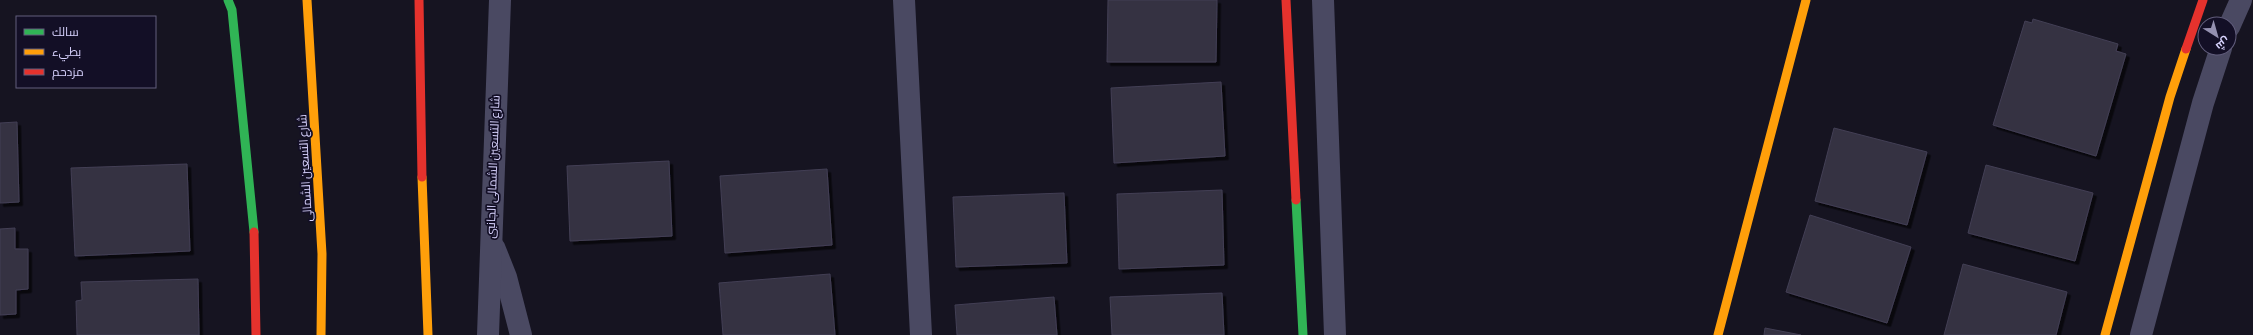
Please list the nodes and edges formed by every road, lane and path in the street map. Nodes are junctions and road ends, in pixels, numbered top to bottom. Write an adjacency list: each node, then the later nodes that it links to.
1 (307, 0): 15 (street, شارع التسعين الشمالى)
2 (419, 0): 16 (street)
3 (500, 0): 13 (street, شارع التسعين الشمالى الجانبى)
4 (904, 0): 19 (street)
5 (1286, 0): 20 (street)
6 (1323, 0): 21 (street)
7 (1806, 0): 22 (street)
8 (2202, 0): 23 (street)
9 (2241, 0): 11 (street)
10 (225, 3): 14 (street)
11 (2234, 16)
12 (2218, 56): 24 (street)
13 (491, 240): 17 (street, شارع التسعين الشمالى الجانبى); 18 (street)
14 (256, 335)
15 (322, 335)
16 (428, 335)
17 (488, 335)
18 (521, 335)
19 (920, 335)
20 (1303, 335)
21 (1335, 335)
22 (1718, 335)
23 (2105, 335)
24 (2141, 335)

